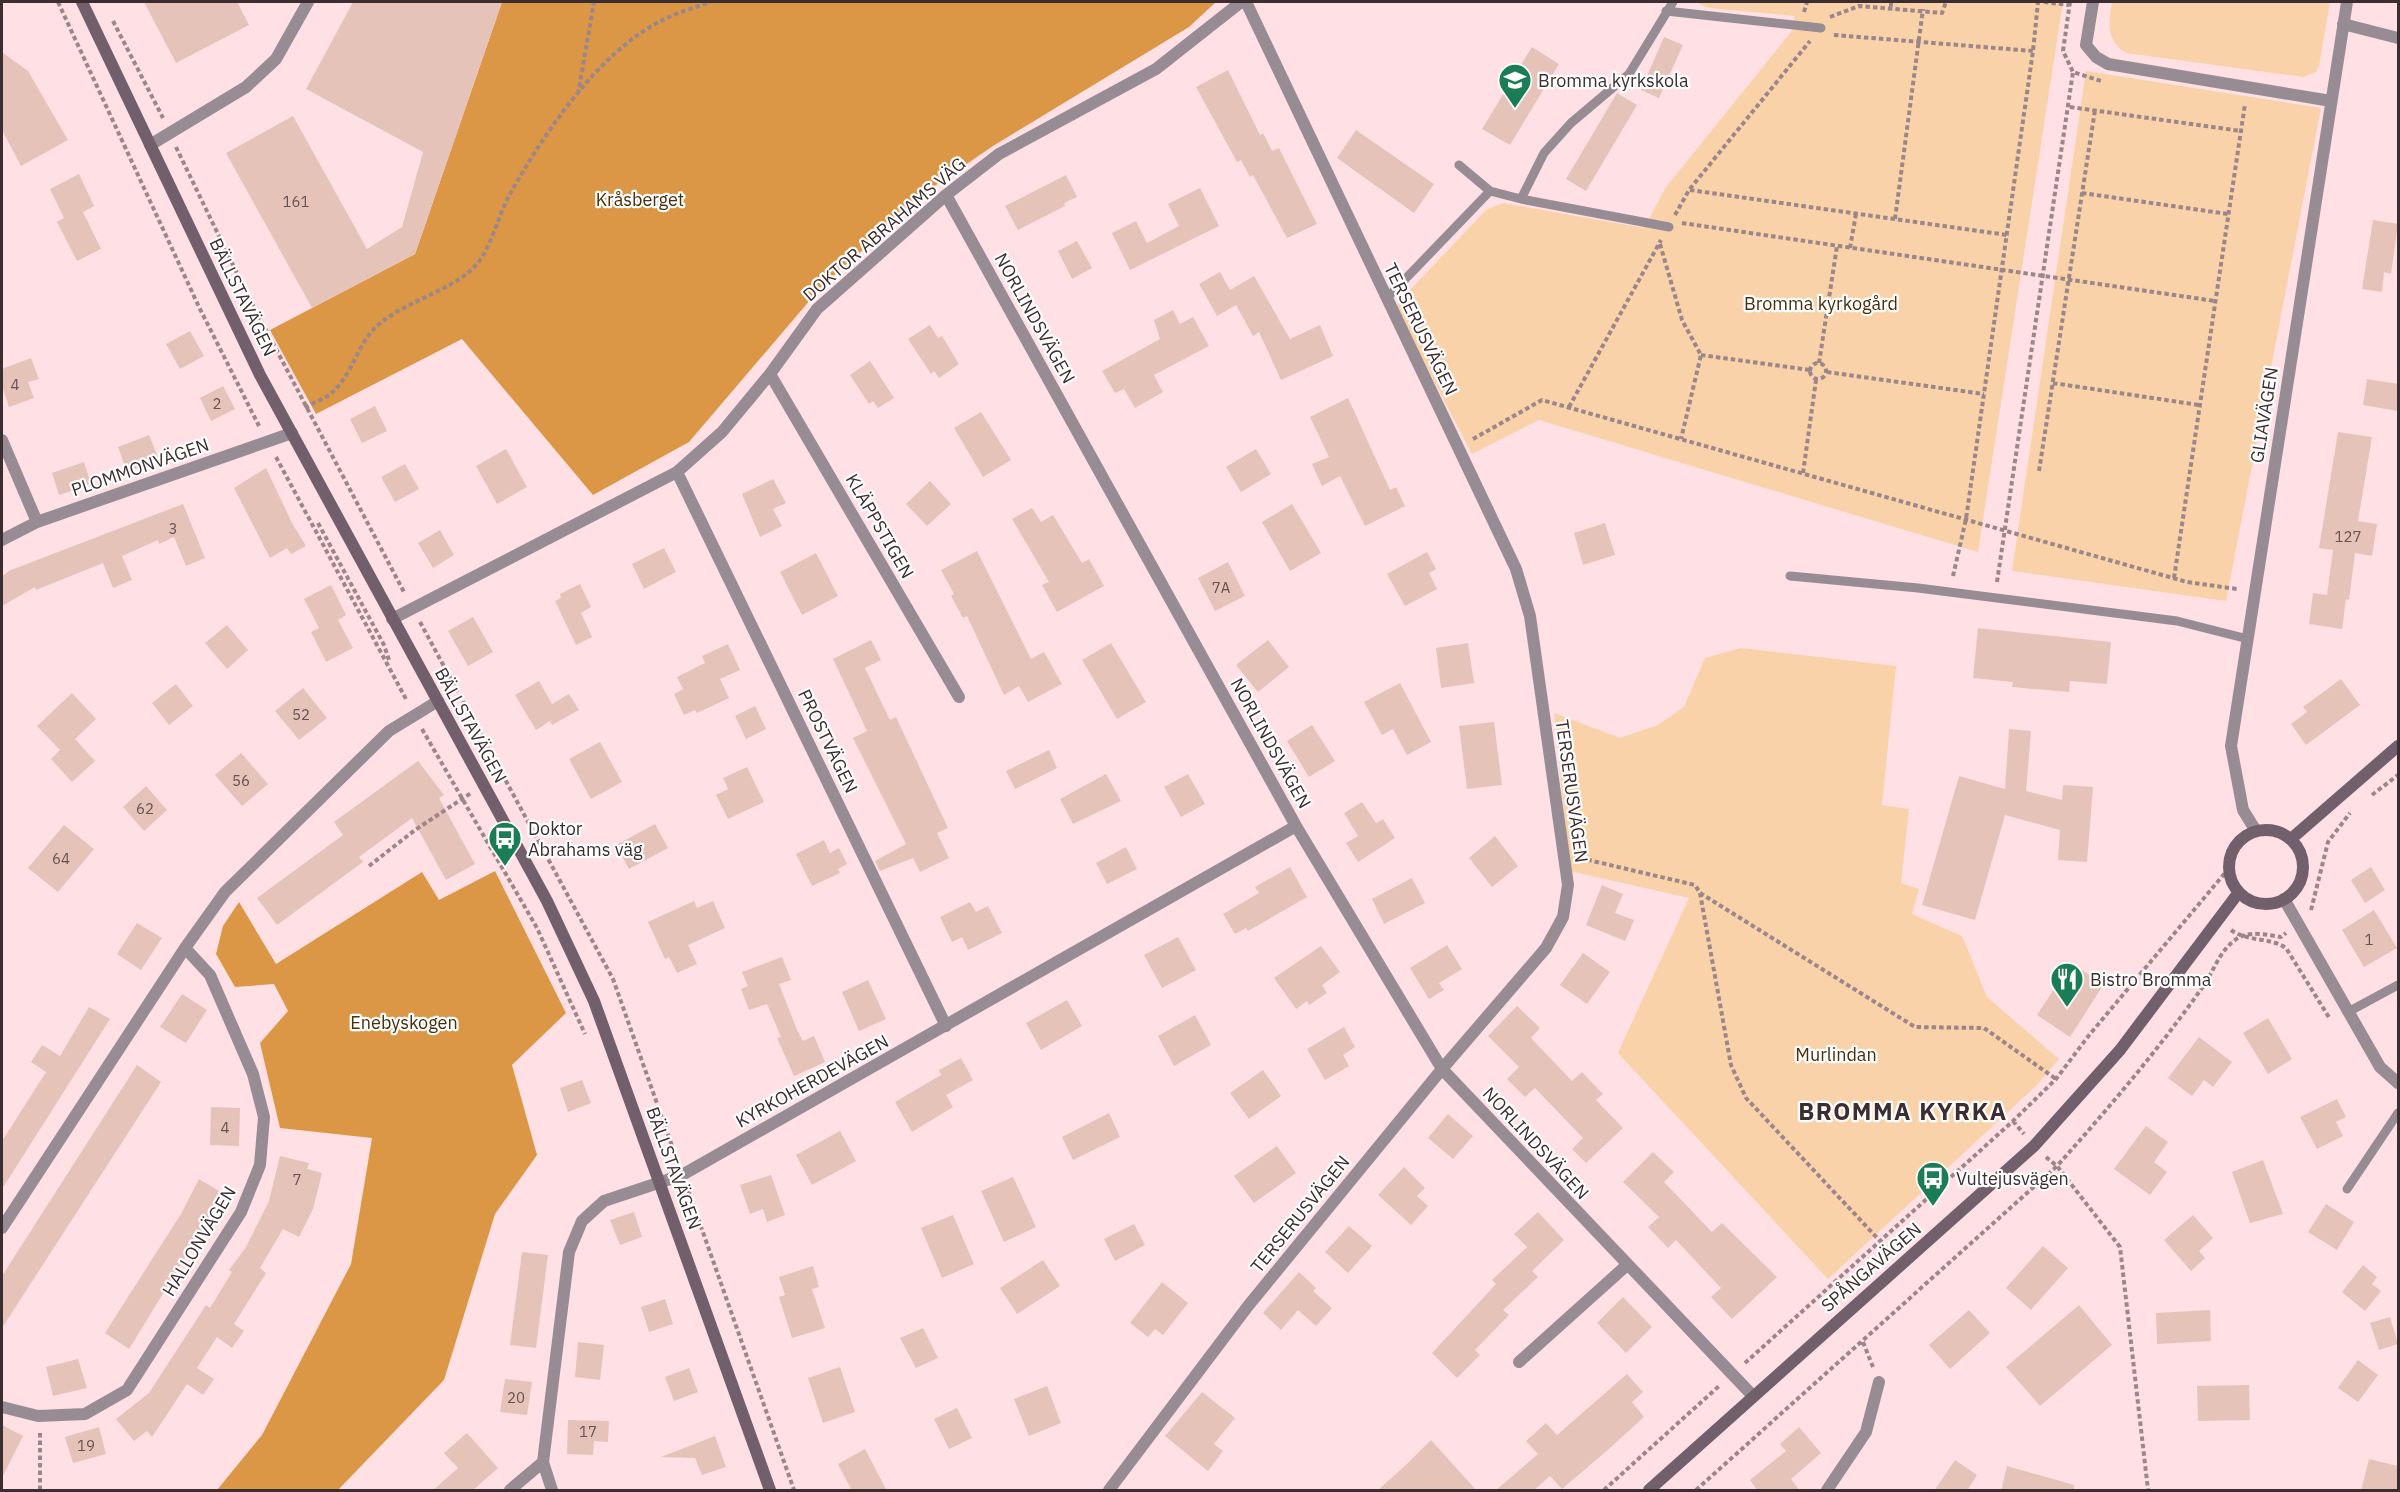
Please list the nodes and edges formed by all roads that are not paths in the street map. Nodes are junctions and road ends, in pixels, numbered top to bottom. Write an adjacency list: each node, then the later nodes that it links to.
1 (82, 2): 13 (street, BÄLLSTAVÄGEN)
2 (308, 2): 13 (street)
3 (1241, 2): 16 (street, DOKTOR ABRAHAMS VÄG)
4 (1246, 2): 19 (street, TERSERUSVÄGEN)
5 (1673, 2): 8 (lane)
6 (2093, 2): 12 (street)
7 (2348, 2): 9 (street, GLIAVÄGEN)
8 (1666, 11): 10 (lane); 17 (lane)
9 (2343, 24): 11 (street); 12 (street, GLIAVÄGEN)
10 (1821, 28)
11 (2398, 38)
12 (2331, 101): 28 (street, GLIAVÄGEN)
13 (150, 145): 21 (street, BÄLLSTAVÄGEN)
14 (1459, 165): 15 (lane)
15 (1490, 191): 17 (lane); 19 (lane)
16 (946, 195): 20 (street, DOKTOR ABRAHAMS VÄG); 32 (street, NORLINDSVÄGEN)
17 (1521, 200): 18 (lane)
18 (1669, 227)
19 (1387, 298): 41 (street, TERSERUSVÄGEN)
20 (770, 374): 23 (street, DOKTOR ABRAHAMS VÄG); 29 (street, KLÄPPSTIGEN)
21 (292, 432): 24 (street, PLOMMONVÄGEN); 27 (street, BÄLLSTAVÄGEN)
22 (2, 440): 24 (street)
23 (677, 472): 27 (street, DOKTOR ABRAHAMS VÄG); 40 (street, PROSTVÄGEN)
24 (37, 522): 25 (street, PLOMMONVÄGEN)
25 (2, 540)
26 (1790, 576): 28 (lane)
27 (392, 619): 30 (street, BÄLLSTAVÄGEN)
28 (2248, 639): 33 (street, GLIAVÄGEN)
29 (959, 697)
30 (438, 701): 37 (street); 44 (street, BÄLLSTAVÄGEN)
31 (2398, 746): 34 (street)
32 (1296, 826): 40 (street, KYRKOHERDEVÄGEN); 41 (street, NORLINDSVÄGEN)
33 (2256, 831): 34 (street); 35 (street)
34 (2291, 839): 36 (street)
35 (2239, 892): 36 (street); 50 (street, SPÅNGAVÄGEN)
36 (2284, 899): 39 (street)
37 (185, 948): 46 (street); 51 (street, HALLONVÄGEN)
38 (2398, 985): 39 (lane)
39 (2348, 1012): 42 (street)
40 (946, 1026): 44 (street, KYRKOHERDEVÄGEN)
41 (1442, 1069): 47 (street, NORLINDSVÄGEN); 56 (street, TERSERUSVÄGEN)
42 (2398, 1083)
43 (2398, 1113): 45 (lane)
44 (661, 1183): 52 (street, KYRKOHERDEVÄGEN); 55 (street, BÄLLSTAVÄGEN)
45 (2348, 1189)
46 (2, 1228)
47 (1627, 1265): 48 (street); 50 (street, NORLINDSVÄGEN)
48 (1518, 1362)
49 (1879, 1382): 58 (street)
50 (1753, 1396): 57 (street, SPÅNGAVÄGEN)
51 (2, 1407)
52 (543, 1462): 53 (street); 54 (street, KYRKOHERDEVÄGEN)
53 (510, 1491)
54 (552, 1491)
55 (770, 1491)
56 (1109, 1491)
57 (1649, 1491)
58 (1827, 1491)

